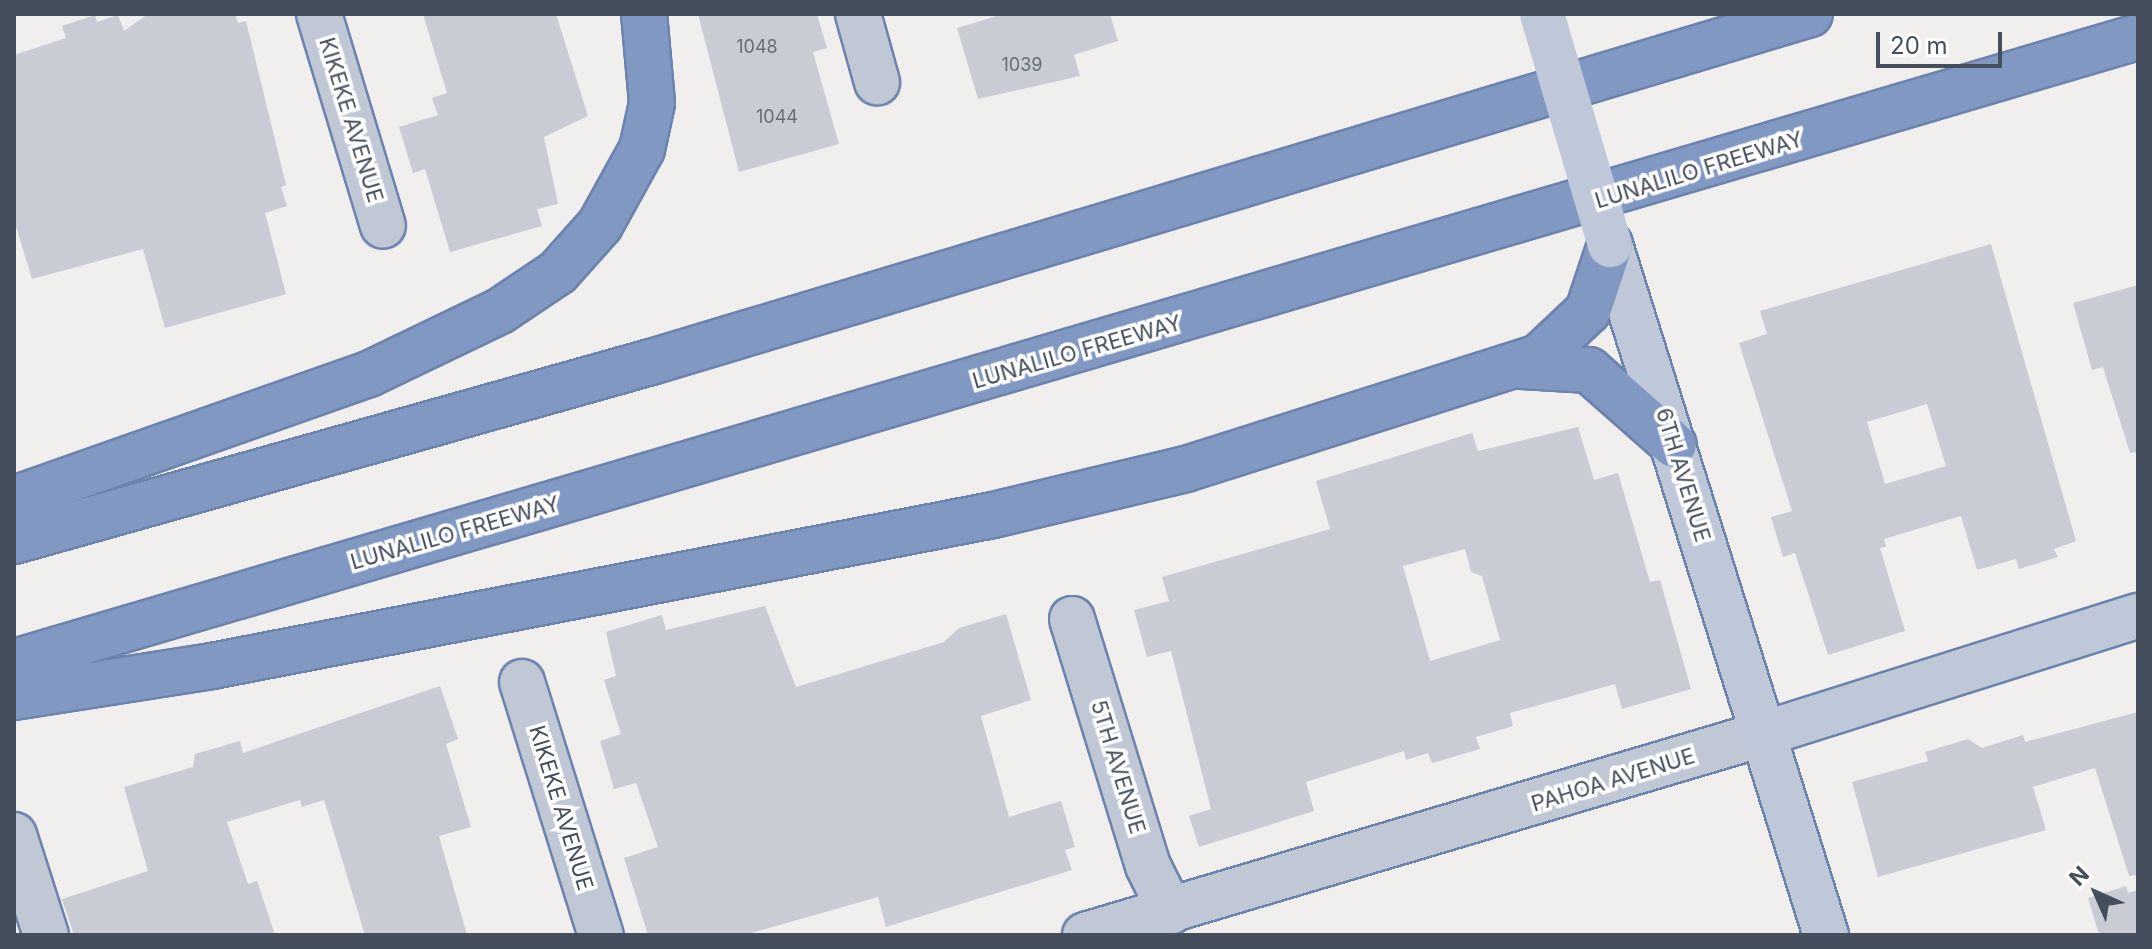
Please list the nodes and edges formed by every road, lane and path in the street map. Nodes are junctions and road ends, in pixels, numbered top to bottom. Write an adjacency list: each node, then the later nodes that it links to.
1 (319, 14): 8 (street, KIKEKE AVENUE)
2 (644, 14): 12 (highway)
3 (858, 14): 7 (street)
4 (1542, 14): 9 (street, 6TH AVENUE, bridge)
5 (1810, 14): 13 (highway)
6 (2138, 37): 16 (highway, LUNALILO FREEWAY)
7 (877, 82)
8 (383, 226)
9 (1610, 245): 10 (highway); 11 (street, 6TH AVENUE)
10 (1515, 366): 11 (highway); 18 (highway)
11 (1674, 445): 19 (street, 6TH AVENUE)
12 (14, 499)
13 (14, 541)
14 (2138, 616): 19 (street, PAHOA AVENUE)
15 (1072, 619): 21 (street, 5TH AVENUE)
16 (14, 662)
17 (522, 682): 23 (street, KIKEKE AVENUE)
18 (14, 697)
19 (1766, 733): 21 (street, PAHOA AVENUE); 25 (street, 6TH AVENUE)
20 (14, 835): 22 (street)
21 (1171, 912): 24 (street, PAHOA AVENUE)
22 (46, 935)
23 (601, 935)
24 (1085, 935)
25 (1826, 935)

